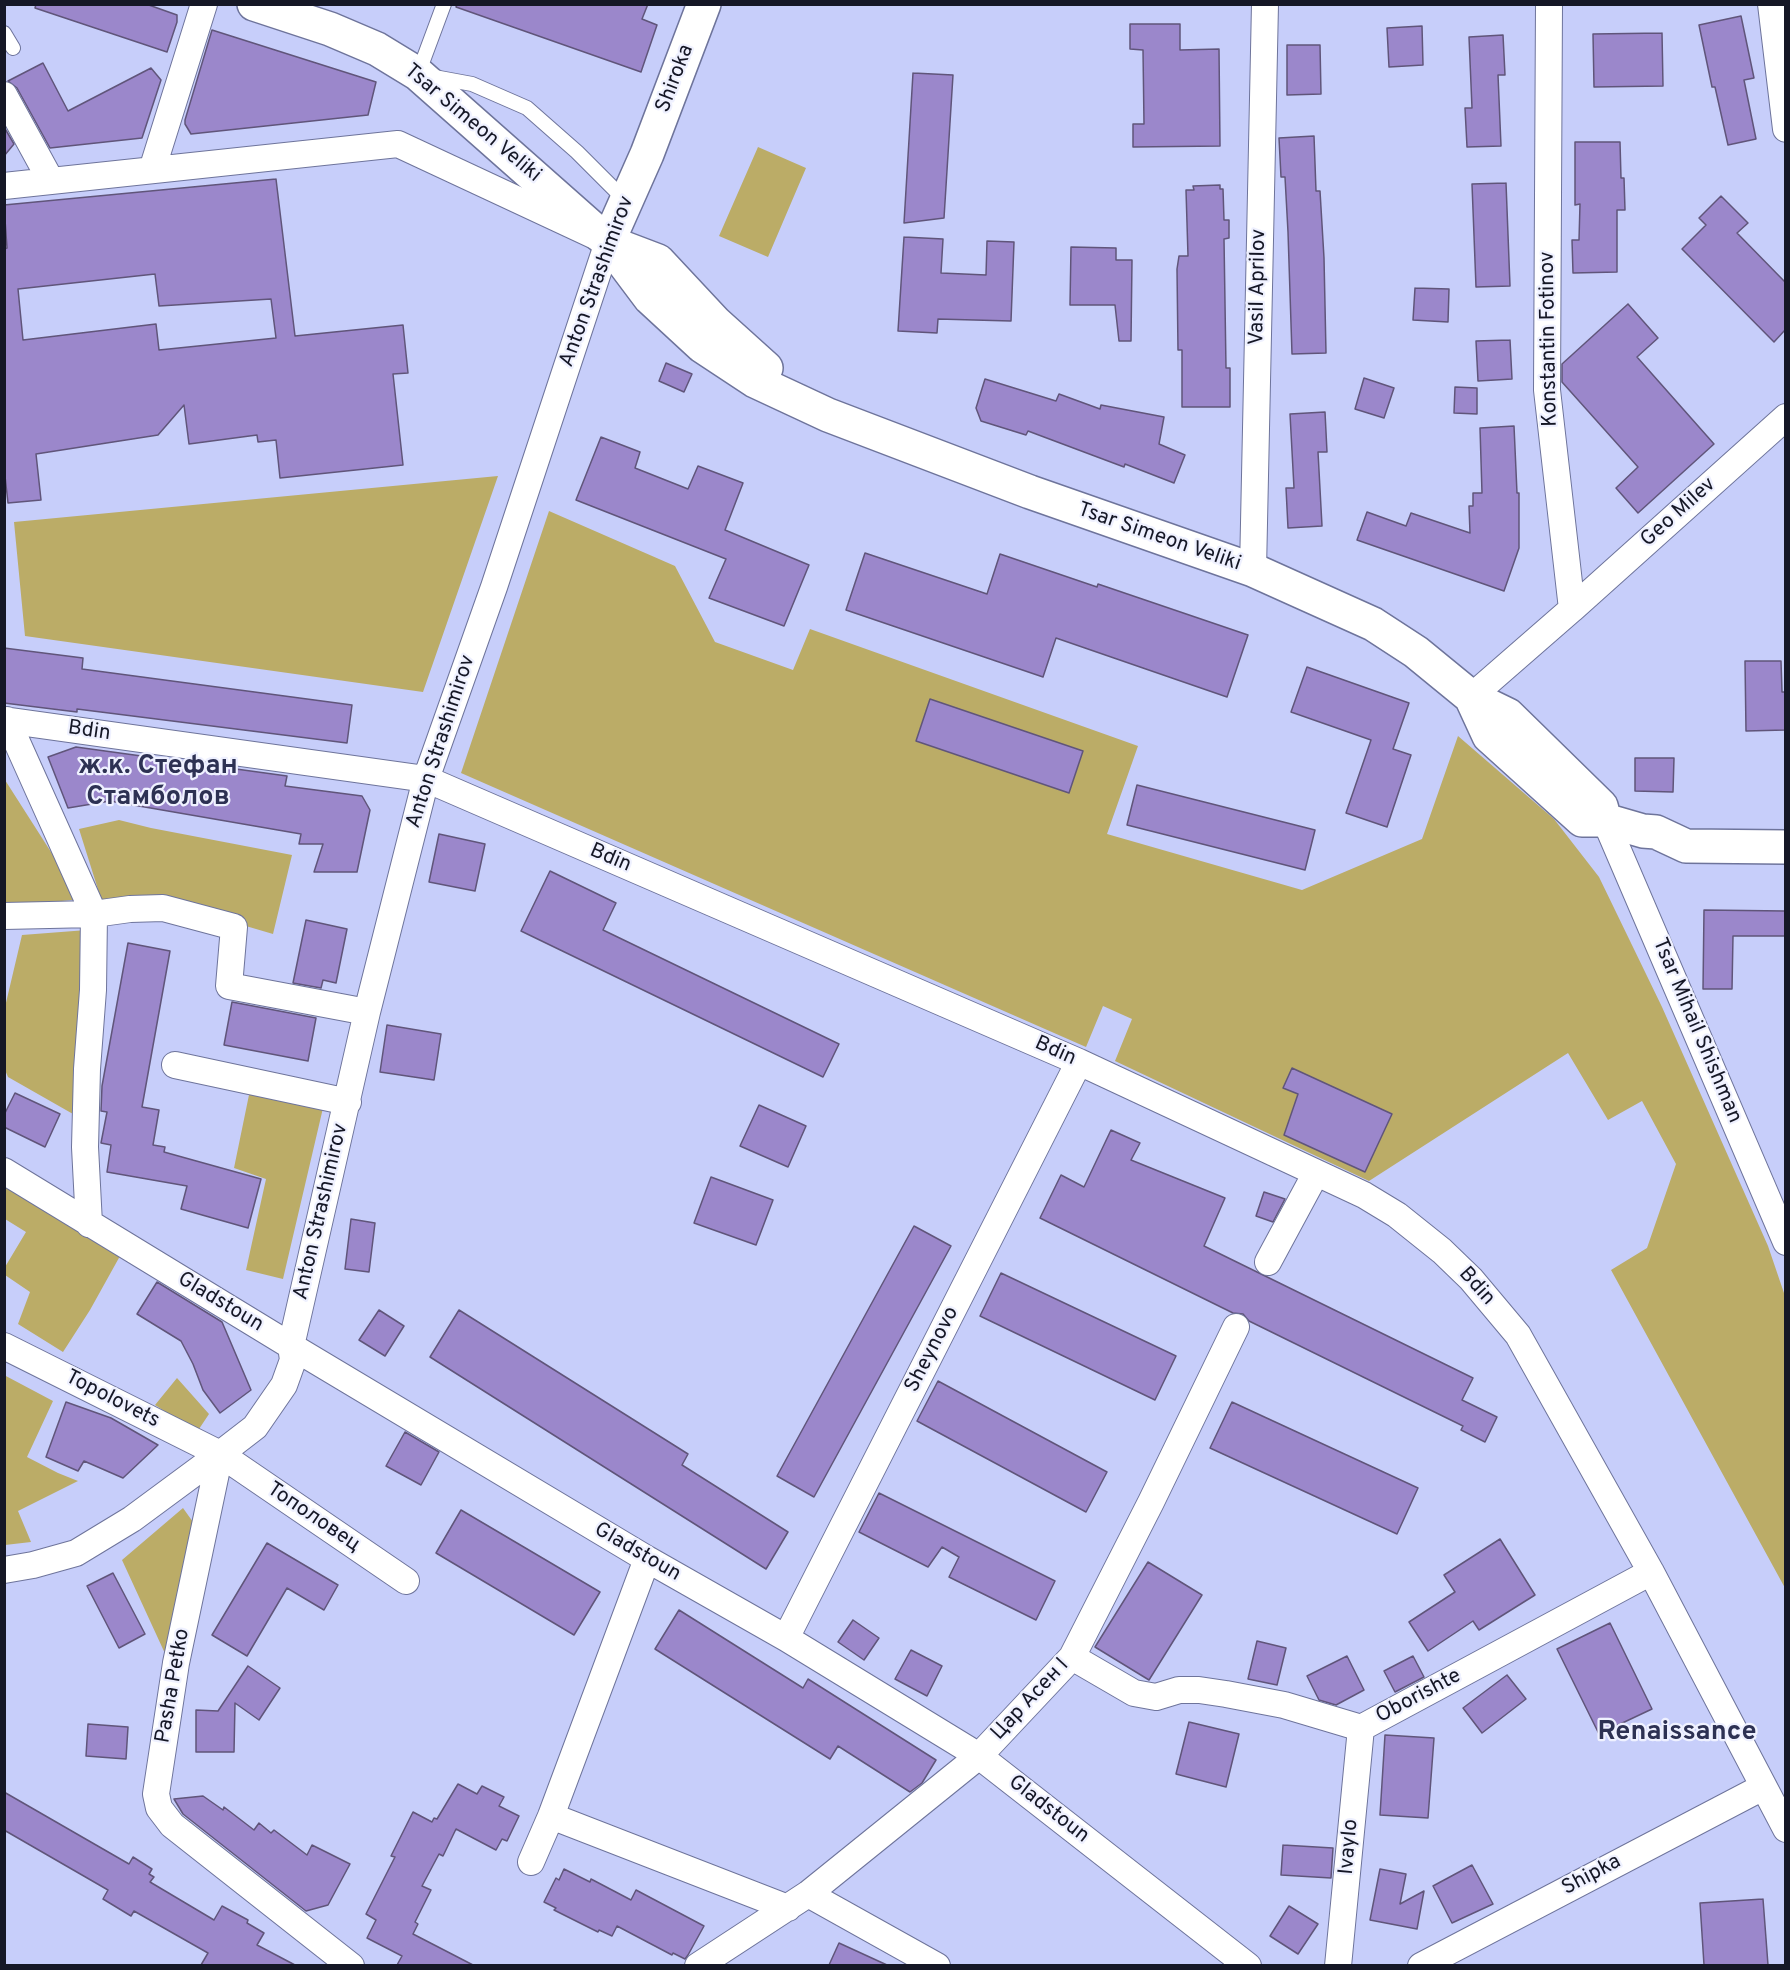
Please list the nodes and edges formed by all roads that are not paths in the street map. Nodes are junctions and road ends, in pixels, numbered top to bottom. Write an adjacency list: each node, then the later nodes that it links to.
1 (204, 4): 14 (street)
2 (254, 4): 10 (main road, Tsar Simeon Veliki)
3 (444, 4): 10 (lane)
4 (704, 4): 13 (main road, Shiroka)
5 (1265, 4): 20 (street, Vasil Aprilov)
6 (1549, 4): 21 (street, Konstantin Fotinov)
7 (1771, 4): 12 (street)
8 (4, 33): 9 (lane)
9 (13, 48)
10 (418, 74): 17 (lane); 18 (main road, Tsar Simeon Veliki)
11 (4, 95): 15 (street)
12 (1785, 129)
13 (647, 154): 17 (main road, Anton Strashimirov)
14 (152, 170): 15 (street); 18 (street)
15 (51, 181): 16 (street)
16 (4, 186)
17 (626, 202): 18 (main road, Anton Strashimirov)
18 (608, 242): 20 (main road, Tsar Simeon Veliki); 24 (street, Anton Strashimirov)
19 (1785, 417): 21 (street, Geo Milev)
20 (1253, 570): 22 (main road, Tsar Simeon Veliki)
21 (1572, 609): 22 (street)
22 (1471, 698): 25 (main road, Tsar Simeon Veliki)
23 (6, 720): 24 (street, Bdin); 29 (street)
24 (426, 779): 31 (street, Anton Strashimirov); 32 (street, Bdin)
25 (1605, 820): 27 (main road); 38 (street, Tsar Mihail Shishman)
26 (1785, 825): 27 (main road)
27 (1656, 832): 28 (main road)
28 (1785, 847)
29 (94, 914): 30 (street); 31 (street); 37 (street)
30 (4, 916)
31 (368, 1012): 34 (street, Anton Strashimirov)
32 (1079, 1062): 36 (street, Bdin); 48 (street, Sheynovo)
33 (175, 1065): 34 (street)
34 (348, 1102): 42 (street, Anton Strashimirov)
35 (4, 1171): 37 (street, Gladstoun)
36 (1316, 1173): 39 (street); 46 (street, Bdin)
37 (89, 1224): 42 (street, Gladstoun)
38 (1785, 1238)
39 (1268, 1262)
40 (1236, 1328): 49 (street, Цар Асен I)
41 (4, 1346): 43 (street, Topolovets)
42 (291, 1346): 43 (street); 44 (street, Gladstoun)
43 (220, 1454): 45 (street); 47 (street, Тополовец); 57 (street, Pasha Petko)
44 (647, 1559): 48 (street, Gladstoun); 53 (street)
45 (4, 1570)
46 (1651, 1572): 50 (street, Oborishte); 52 (street, Bdin)
47 (406, 1581)
48 (786, 1638): 51 (street, Gladstoun)
49 (1072, 1657): 50 (street, Oborishte); 51 (street, Цар Асен I)
50 (1361, 1728): 61 (street, Ivaylo)
51 (979, 1756): 56 (street, Цар Асен I); 60 (street, Gladstoun)
52 (1763, 1787): 54 (street, Bdin); 62 (street, Shipka)
53 (551, 1816): 55 (street); 56 (street)
54 (1785, 1829)
55 (531, 1862)
56 (798, 1901): 58 (street, Цар Асен I); 59 (street)
57 (351, 1965)
58 (698, 1965)
59 (937, 1965)
60 (1248, 1965)
61 (1338, 1965)
62 (1421, 1965)

